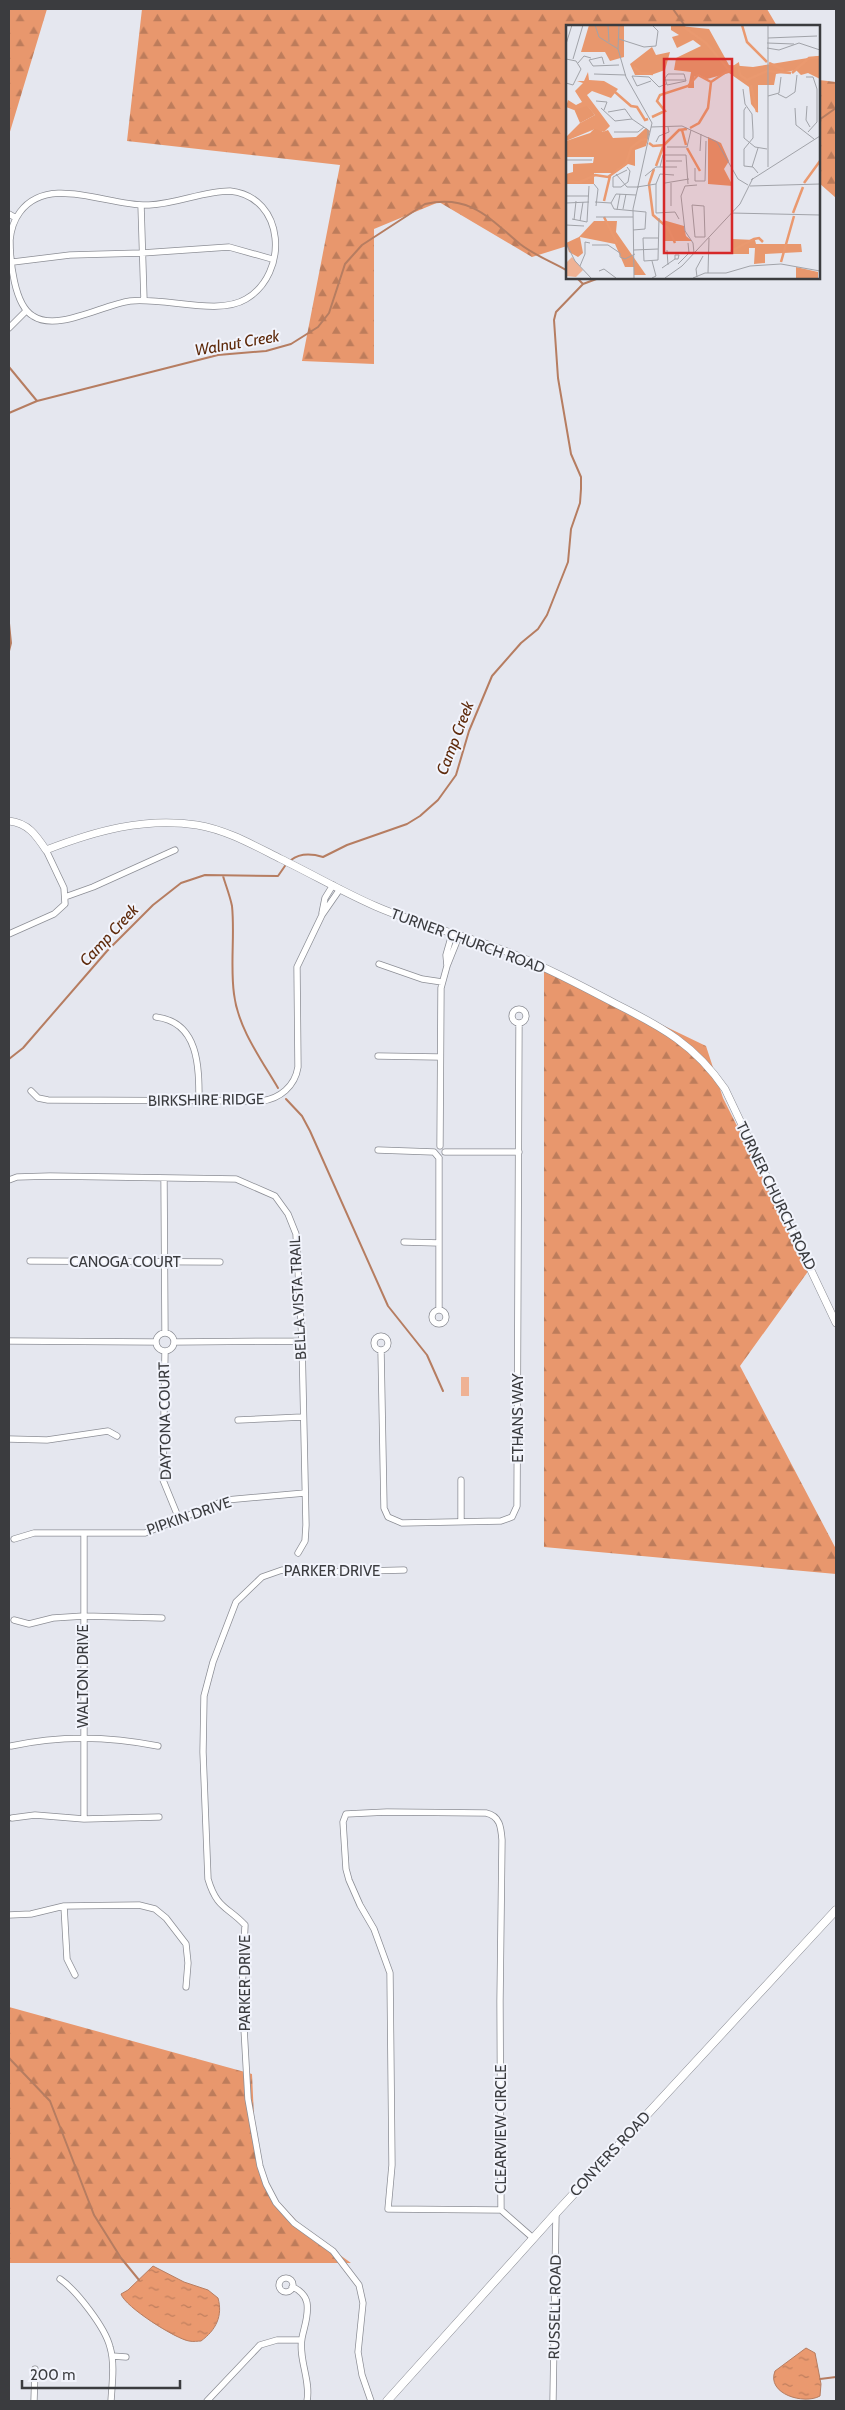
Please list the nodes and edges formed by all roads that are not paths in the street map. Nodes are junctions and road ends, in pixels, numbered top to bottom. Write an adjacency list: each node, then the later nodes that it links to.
1 (141, 205): 3 (street); 4 (street); 5 (street)
2 (9, 214): 3 (street)
3 (16, 218): 6 (street)
4 (142, 253): 5 (street); 6 (street); 7 (street)
5 (272, 258): 7 (street)
6 (13, 262): 8 (street)
7 (144, 300): 8 (street)
8 (26, 311): 9 (street)
9 (9, 328)
10 (9, 821): 11 (street)
11 (46, 850): 13 (street, TURNER CHURCH ROAD); 15 (street)
12 (175, 850): 15 (street)
13 (333, 885): 14 (street, TURNER CHURCH ROAD); 16 (street, BIRKSHIRE RIDGE)
14 (340, 889): 16 (street, BIRKSHIRE RIDGE); 18 (street, TURNER CHURCH ROAD)
15 (66, 897): 17 (street)
16 (322, 915): 26 (street, BIRKSHIRE RIDGE)
17 (9, 934)
18 (455, 935): 20 (street); 41 (street, TURNER CHURCH ROAD)
19 (378, 964): 20 (street)
20 (442, 982): 24 (street)
21 (156, 1017): 26 (street)
22 (519, 1023): 31 (street, ETHANS WAY)
23 (378, 1056): 24 (street)
24 (440, 1056): 27 (street)
25 (31, 1091): 26 (street, BIRKSHIRE RIDGE)
26 (199, 1101)
27 (440, 1146): 29 (street); 30 (street)
28 (378, 1150): 29 (street)
29 (434, 1152): 32 (street)
30 (445, 1152): 31 (street); 32 (street)
31 (519, 1152): 56 (street, ETHANS WAY)
32 (440, 1158): 36 (street)
33 (164, 1178): 34 (street, BELLA VISTA TRAIL); 38 (street); 44 (street, BELLA VISTA TRAIL)
34 (9, 1180)
35 (404, 1242): 36 (street)
36 (439, 1243): 40 (street)
37 (30, 1261): 38 (street, CANOGA COURT)
38 (165, 1261): 39 (street, CANOGA COURT); 42 (street)
39 (220, 1262)
40 (439, 1309)
41 (836, 1323)
42 (165, 1333): 45 (street); 46 (street)
43 (9, 1341): 45 (street)
44 (302, 1341): 46 (street); 49 (street, BELLA VISTA TRAIL)
45 (156, 1342): 48 (street)
46 (174, 1342): 48 (street)
47 (381, 1350): 56 (street, ETHANS WAY)
48 (164, 1351): 55 (street, DAYTONA COURT)
49 (302, 1418): 50 (street); 54 (street, BELLA VISTA TRAIL)
50 (238, 1420)
51 (117, 1436): 52 (street)
52 (9, 1438)
53 (460, 1480): 56 (street)
54 (304, 1493): 55 (street, PIPKIN DRIVE); 59 (street, BELLA VISTA TRAIL)
55 (179, 1519): 57 (street, PIPKIN DRIVE)
56 (461, 1522)
57 (84, 1534): 58 (street, PIPKIN DRIVE); 61 (street, WALTON DRIVE)
58 (14, 1539)
59 (298, 1553)
60 (404, 1570): 88 (street, PARKER DRIVE)
61 (84, 1616): 62 (street); 63 (street); 64 (street, WALTON DRIVE)
62 (162, 1618)
63 (14, 1620)
64 (83, 1738): 65 (street); 66 (street); 69 (street, WALTON DRIVE)
65 (11, 1746)
66 (158, 1746)
67 (159, 1817): 69 (street)
68 (12, 1818): 69 (street)
69 (84, 1819)
70 (64, 1906): 72 (street); 73 (street); 74 (street)
71 (835, 1913): 76 (main road, CONYERS ROAD)
72 (9, 1915)
73 (74, 1976)
74 (186, 1988)
75 (501, 2210): 75 (street, CLEARVIEW CIRCLE); 77 (street)
76 (556, 2213): 77 (main road, CONYERS ROAD); 90 (street, RUSSELL ROAD)
77 (533, 2238): 89 (main road, CONYERS ROAD)
78 (60, 2279): 81 (street)
79 (292, 2287): 80 (street)
80 (301, 2340): 86 (street); 87 (street)
81 (112, 2356): 82 (street); 85 (street)
82 (126, 2357)
83 (35, 2369): 84 (street)
84 (34, 2401)
85 (111, 2401)
86 (207, 2401)
87 (307, 2401)
88 (371, 2401)
89 (386, 2401)
90 (553, 2401)

